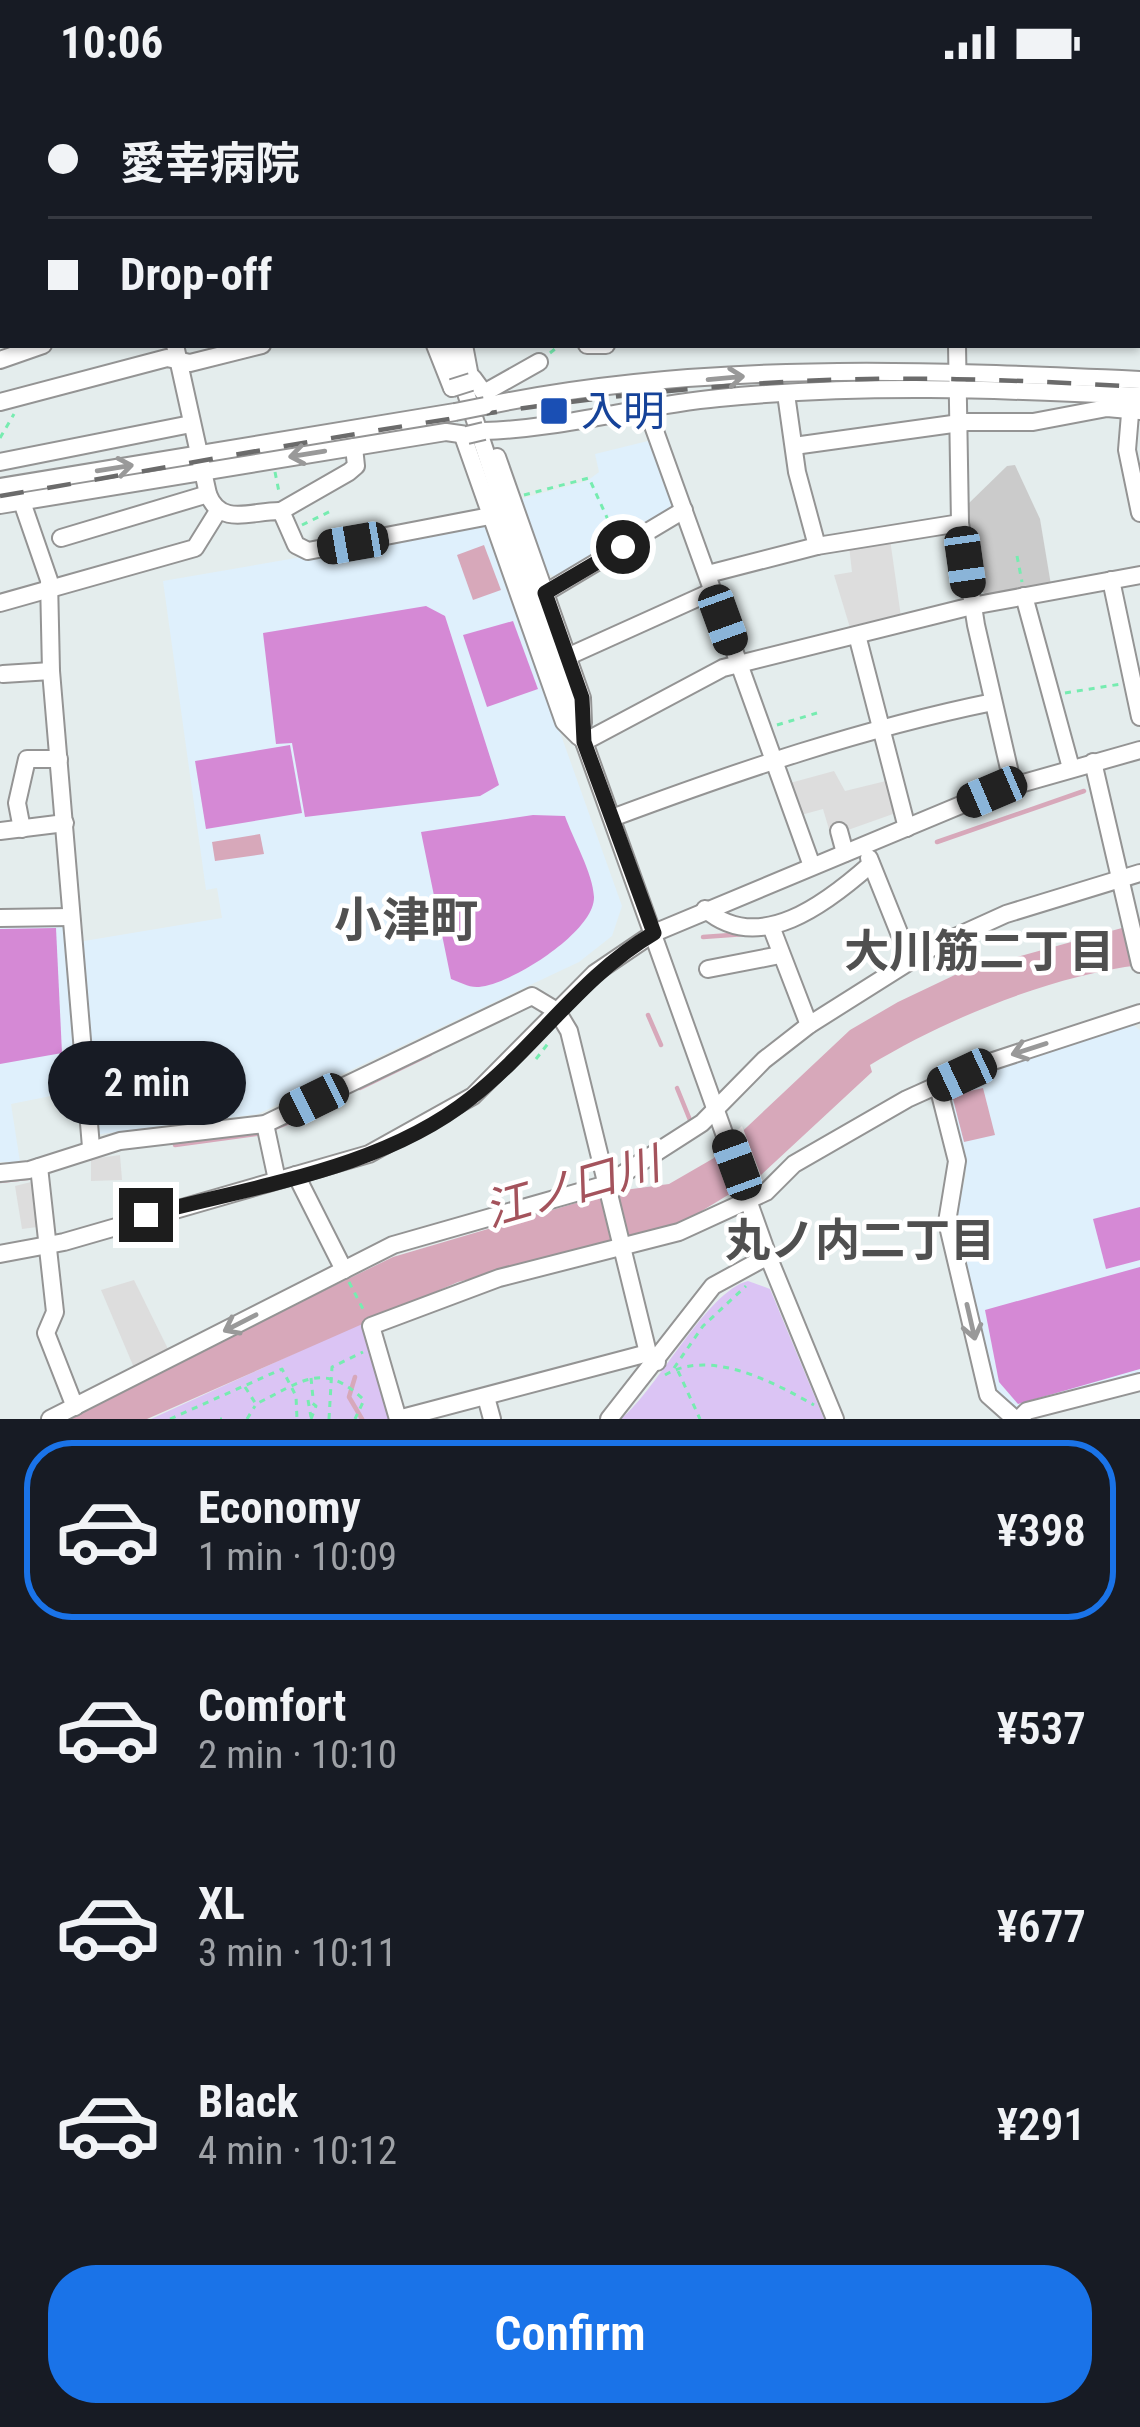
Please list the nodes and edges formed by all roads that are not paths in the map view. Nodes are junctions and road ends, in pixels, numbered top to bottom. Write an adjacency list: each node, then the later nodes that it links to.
1 (242, 348): 6 (street)
2 (437, 348): 9 (street)
3 (451, 348): 50 (street)
4 (464, 348): 9 (street)
5 (957, 348): 8 (street)
6 (176, 352): 12 (street); 15 (street)
7 (539, 362): 9 (street)
8 (956, 380): 10 (street); 11 (street); 14 (street); 20 (street, one-way to 8, bridge)
9 (465, 382)
10 (786, 394): 13 (street); 17 (street)
11 (1136, 398): 14 (street); 21 (street)
12 (0, 402)
13 (647, 409): 16 (street); 26 (street)
14 (957, 423): 17 (street); 30 (street)
15 (191, 424): 19 (street); 20 (street)
16 (476, 433): 18 (street); 29 (street); 37 (street)
17 (794, 446): 32 (street)
18 (354, 447): 20 (street, one-way to 20); 27 (street)
19 (0, 462)
20 (201, 463): 22 (street, one-way to 20); 23 (street); 24 (street)
21 (1135, 473): 28 (street)
22 (0, 488)
23 (22, 502): 25 (street); 36 (street)
24 (213, 502): 27 (street); 31 (street); 36 (street)
25 (0, 505)
26 (684, 510): 35 (street); 37 (street)
27 (281, 511): 29 (street)
28 (1140, 513)
29 (490, 516): 50 (street)
30 (960, 523): 32 (street); 40 (street)
31 (61, 538)
32 (817, 546): 35 (street)
33 (1140, 575): 34 (street)
34 (1111, 580): 38 (street); 42 (street)
35 (711, 582): 43 (street); 44 (street)
36 (49, 587): 39 (street); 45 (street)
37 (545, 593): 43 (street)
38 (1024, 596): 40 (street); 55 (street)
39 (0, 603)
40 (972, 606): 41 (street); 47 (street)
41 (857, 635): 44 (street); 49 (street)
42 (1132, 642): 48 (street)
43 (568, 656): 50 (street)
44 (740, 664): 50 (street); 52 (street)
45 (51, 671): 46 (street); 53 (street)
46 (3, 674)
47 (993, 702): 49 (street); 56 (street)
48 (1140, 717)
49 (880, 725): 52 (street); 63 (street)
50 (584, 742): 58 (street)
51 (1140, 750): 54 (street)
52 (773, 757): 58 (street); 66 (street)
53 (59, 760): 59 (street); 60 (street)
54 (1094, 762): 55 (street); 69 (street)
55 (1071, 767): 56 (street)
56 (1013, 786): 63 (street)
57 (884, 816): 63 (street)
58 (612, 818): 74 (street)
59 (65, 823): 60 (street); 71 (street)
60 (22, 829): 61 (street)
61 (0, 831)
62 (839, 831): 65 (street)
63 (900, 831): 64 (street)
64 (863, 846): 65 (street); 67 (street)
65 (845, 853): 66 (street)
66 (812, 866): 70 (street)
67 (873, 870): 73 (street); 76 (street)
68 (1140, 873): 69 (street)
69 (1121, 878): 76 (street); 77 (street)
70 (705, 909): 73 (street); 74 (street)
71 (71, 917): 72 (street); 85 (street)
72 (0, 918)
73 (772, 932): 75 (street)
74 (654, 933): 79 (street); 83 (street)
75 (780, 956): 78 (street); 81 (street)
76 (910, 960): 81 (street)
77 (1140, 964)
78 (708, 969)
79 (557, 1011): 84 (street); 88 (street); 89 (street)
80 (1140, 1013): 82 (street, one-way to 82)
81 (809, 1025): 83 (street)
82 (938, 1086): 90 (street); 105 (street, one-way to 105)
83 (717, 1108): 89 (street); 90 (street)
84 (267, 1130): 85 (street); 88 (street)
85 (91, 1153): 87 (street)
86 (0, 1173): 87 (street)
87 (45, 1177): 91 (street)
88 (286, 1178): 91 (street); 95 (street)
89 (608, 1188): 92 (street); 95 (street)
90 (749, 1195): 92 (street); 94 (street)
91 (47, 1232): 93 (street); 99 (street)
92 (621, 1245): 96 (street); 101 (street)
93 (0, 1254)
94 (768, 1256): 96 (street); 104 (street)
95 (345, 1273): 99 (street, one-way to 99)
96 (663, 1367): 98 (street); 103 (street)
97 (1140, 1382): 105 (street)
98 (486, 1397): 101 (street); 102 (street)
99 (75, 1407): 100 (street)
100 (50, 1419)
101 (398, 1419)
102 (492, 1419)
103 (609, 1419)
104 (835, 1419)
105 (1017, 1419)

